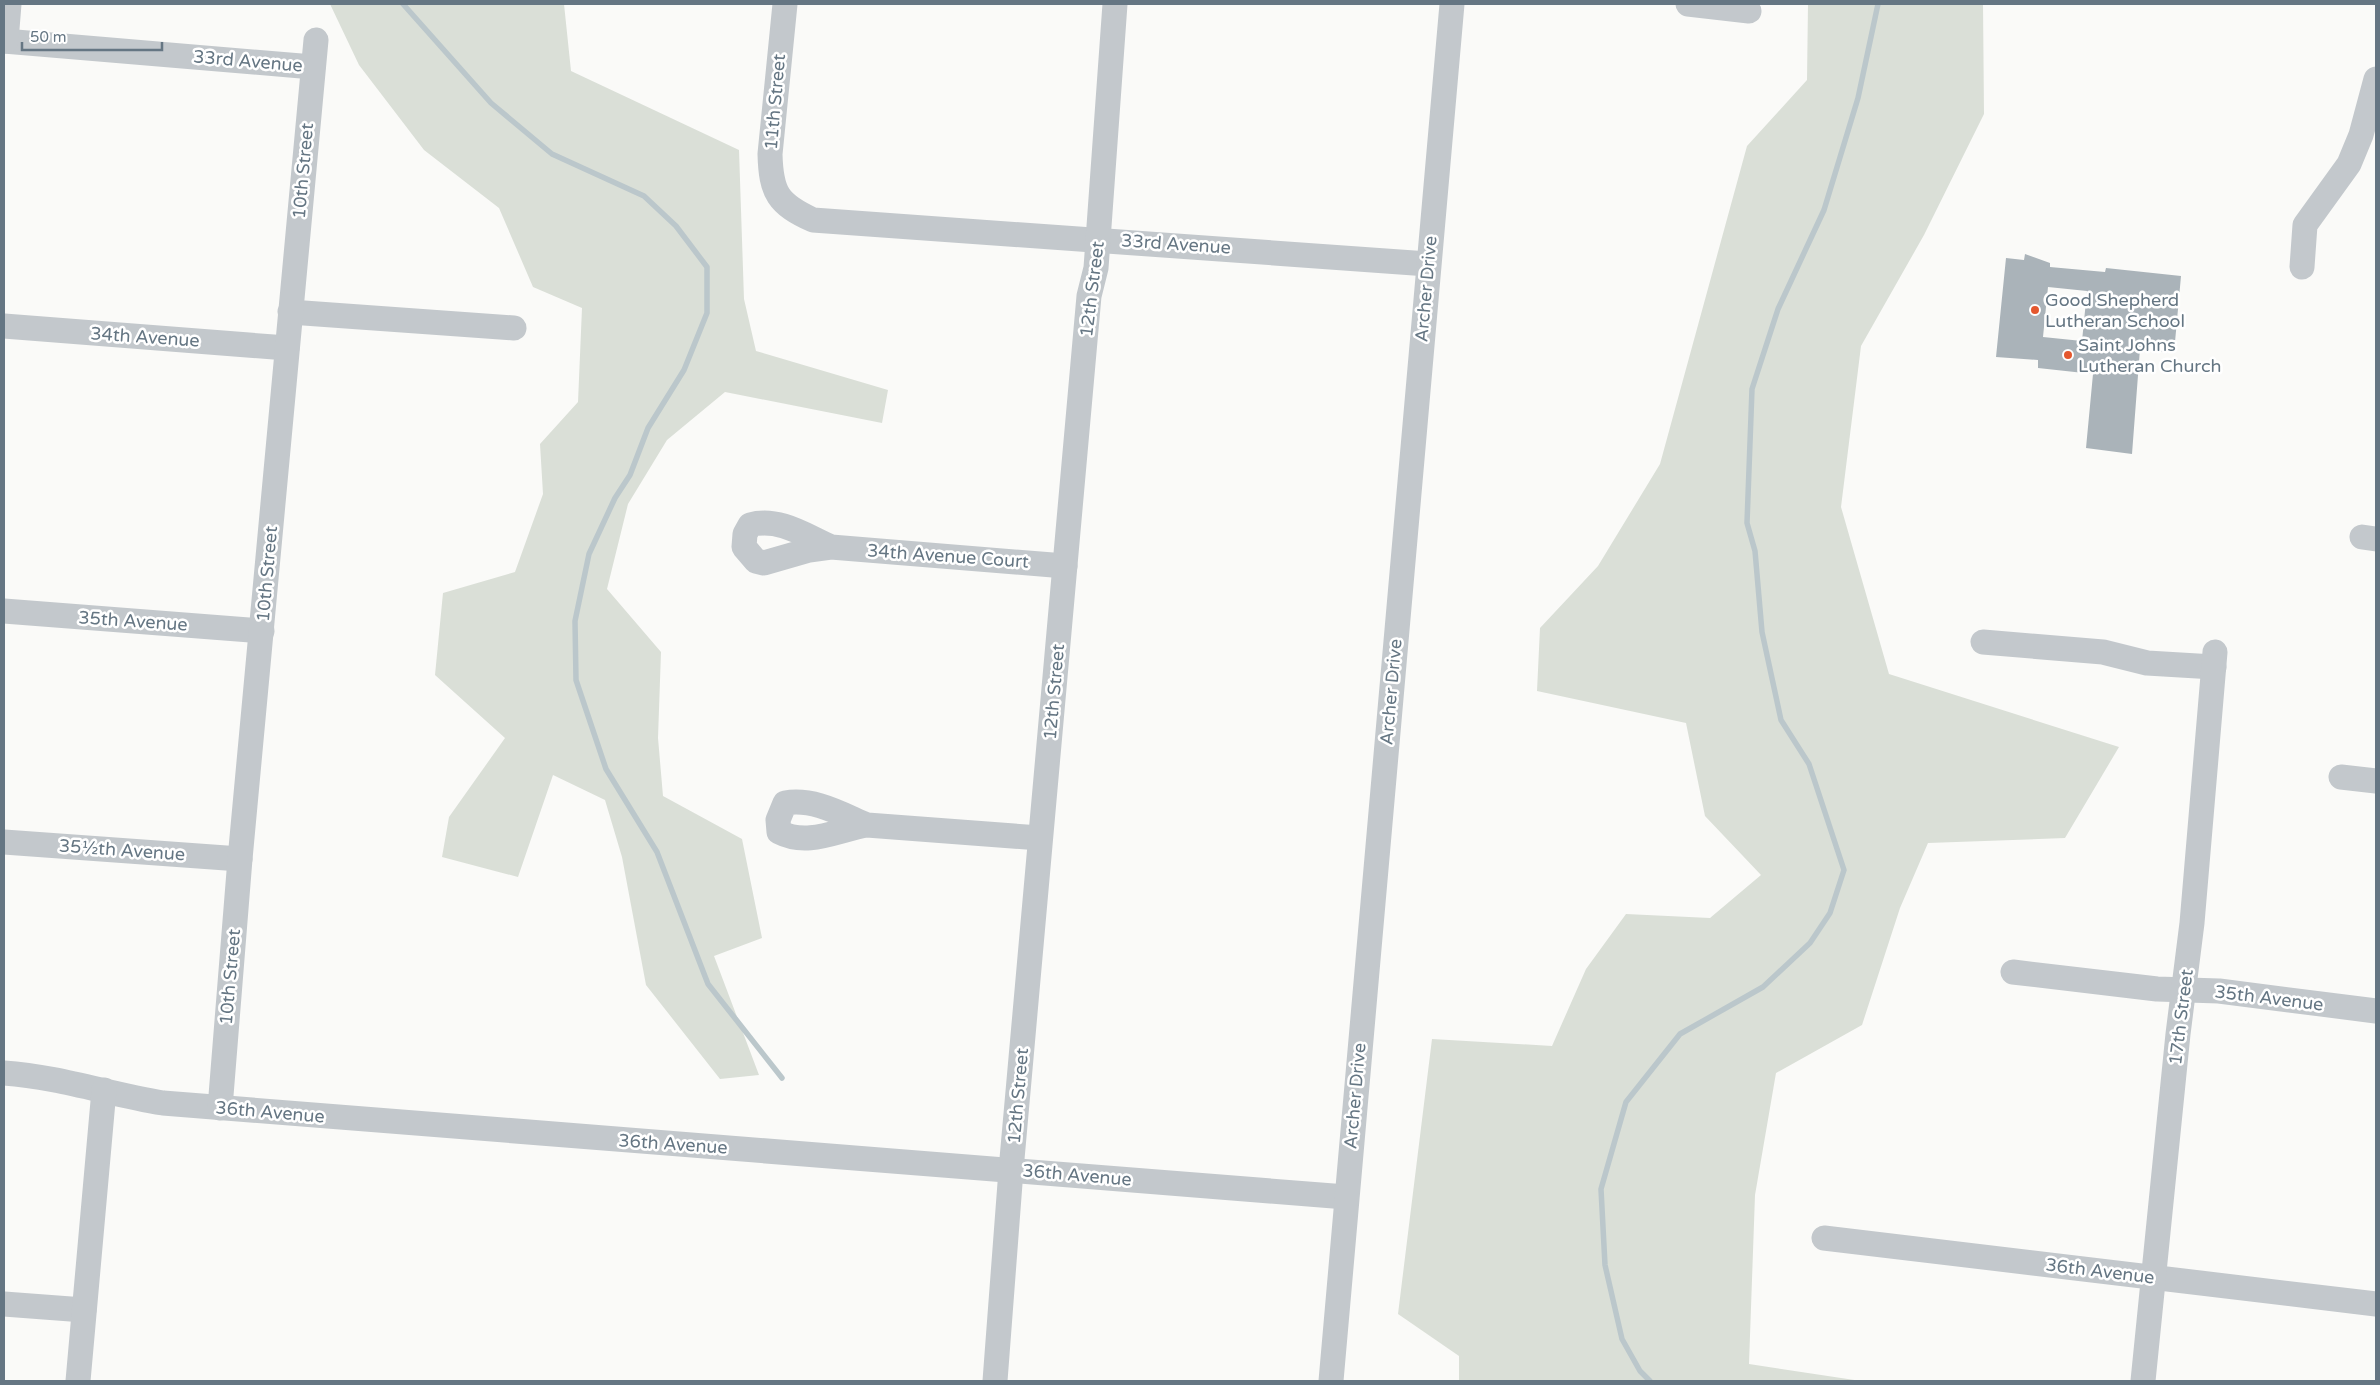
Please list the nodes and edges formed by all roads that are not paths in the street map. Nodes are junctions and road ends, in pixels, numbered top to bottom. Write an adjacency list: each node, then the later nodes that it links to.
1 (9, 4): 8 (street)
2 (785, 4): 11 (street, 11th Street)
3 (1114, 4): 12 (street, 12th Street)
4 (1452, 4): 13 (street, Archer Drive)
5 (1688, 4): 6 (street)
6 (1749, 11)
7 (316, 40): 9 (street, 10th Street)
8 (5, 41): 9 (street, 33rd Avenue)
9 (313, 66): 15 (street, 10th Street)
10 (2376, 79): 14 (street)
11 (780, 200): 12 (street, 33rd Avenue)
12 (1098, 239): 13 (street, 33rd Avenue); 20 (street, 12th Street)
13 (1428, 264): 37 (street, Archer Drive)
14 (2302, 267)
15 (290, 312): 17 (street); 18 (street, 10th Street)
16 (4, 326): 18 (street, 34th Avenue)
17 (514, 328)
18 (287, 348): 22 (street, 10th Street)
19 (831, 547): 20 (street, 34th Avenue Court)
20 (1066, 566): 27 (street, 12th Street)
21 (4, 611): 22 (street, 35th Avenue)
22 (262, 631): 29 (street, 10th Street)
23 (1983, 642): 31 (street, 17th Street)
24 (2341, 777): 25 (street)
25 (2376, 781)
26 (867, 825): 27 (street)
27 (1040, 838): 36 (street, 12th Street)
28 (4, 842): 29 (street, 35½th Avenue)
29 (240, 859): 35 (street, 10th Street)
30 (2012, 972): 31 (street, 35th Avenue)
31 (2184, 990): 32 (street, 35th Avenue); 39 (street, 17th Street)
32 (2376, 1012)
33 (4, 1073): 34 (street, 36th Avenue)
34 (104, 1090): 35 (street, 36th Avenue); 42 (street)
35 (220, 1108): 36 (street, 36th Avenue)
36 (1011, 1170): 37 (street, 36th Avenue); 44 (street, 12th Street)
37 (1346, 1197): 45 (street, Archer Drive)
38 (1824, 1238): 39 (street, 36th Avenue)
39 (2153, 1277): 41 (street, 36th Avenue); 46 (street, 17th Street)
40 (4, 1304): 42 (street)
41 (2376, 1304)
42 (84, 1310): 43 (street)
43 (78, 1381)
44 (995, 1381)
45 (1331, 1381)
46 (2143, 1381)

